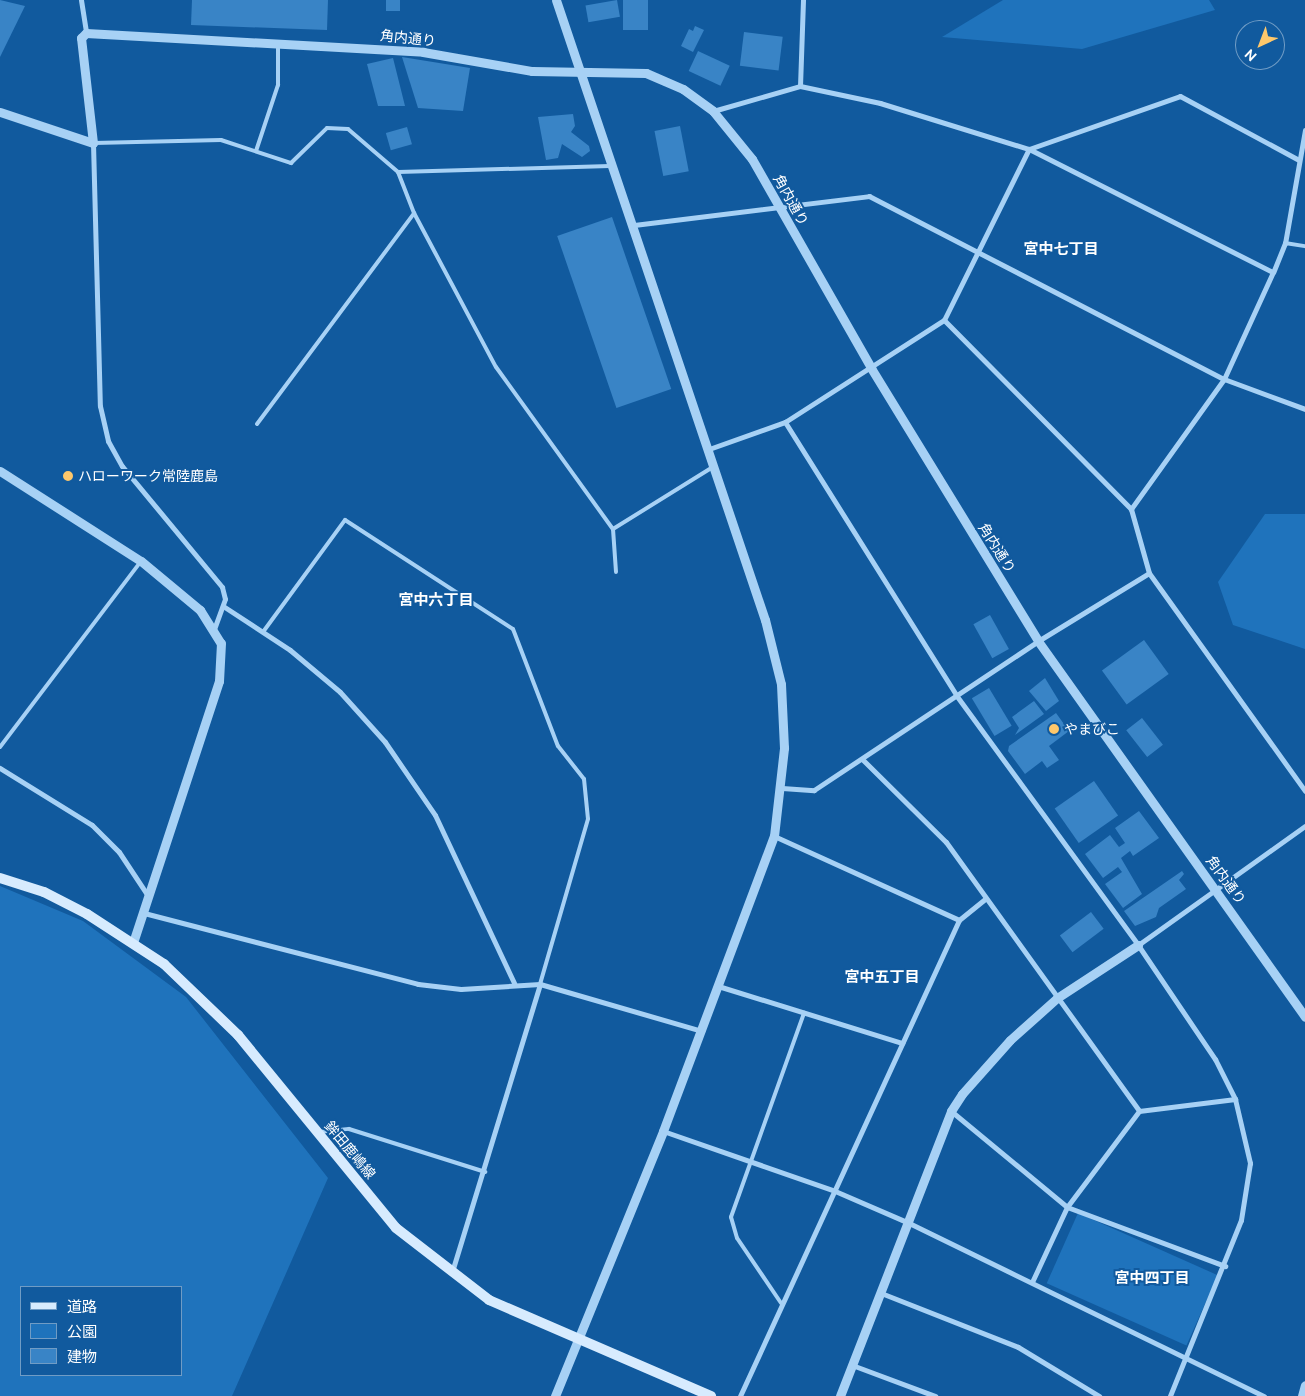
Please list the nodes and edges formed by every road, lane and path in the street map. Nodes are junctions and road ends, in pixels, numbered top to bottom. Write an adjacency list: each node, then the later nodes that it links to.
1 (81, 0): 4 (street)
2 (556, 0): 6 (street)
3 (803, 0): 7 (street)
4 (86, 34): 5 (street, 角内通り); 11 (street)
5 (278, 42): 6 (street, 角内通り); 13 (lane)
6 (581, 71): 8 (street, 角内通り); 15 (street)
7 (800, 86): 8 (street); 12 (street)
8 (713, 111): 17 (street, 角内通り)
9 (0, 112): 11 (street)
10 (1305, 130): 14 (street)
11 (93, 144): 13 (lane); 38 (street)
12 (1029, 148): 14 (street); 22 (street); 23 (street)
13 (256, 151): 16 (lane)
14 (1299, 160): 20 (street)
15 (613, 166): 16 (lane); 19 (street)
16 (398, 172): 18 (lane)
17 (780, 209): 19 (street); 22 (street); 25 (street, 角内通り)
18 (414, 213): 29 (lane); 34 (lane)
19 (634, 225): 30 (street)
20 (1285, 243): 21 (lane); 23 (street)
21 (1305, 246)
22 (977, 251): 24 (street); 26 (street)
23 (1273, 272): 26 (street)
24 (944, 320): 25 (street); 33 (street)
25 (871, 368): 28 (street); 41 (street, 角内通り)
26 (1224, 379): 27 (street); 33 (street)
27 (1305, 409)
28 (785, 422): 30 (street); 42 (street)
29 (257, 424)
30 (709, 449): 31 (street)
31 (714, 466): 34 (lane); 46 (street)
32 (0, 471): 35 (street)
33 (1131, 509): 37 (street)
34 (613, 529): 36 (lane)
35 (141, 561): 39 (street); 43 (lane)
36 (616, 572)
37 (1149, 573): 41 (street); 47 (street)
38 (223, 606): 39 (street); 40 (street)
39 (214, 629): 52 (street)
40 (263, 632): 58 (street); 59 (lane)
41 (1038, 641): 42 (street); 51 (street, 角内通り)
42 (956, 695): 44 (street); 57 (street)
43 (0, 747)
44 (862, 759): 46 (street); 53 (street)
45 (0, 768): 52 (street)
46 (782, 788): 49 (street)
47 (1305, 791)
48 (1305, 826): 51 (street)
49 (774, 836): 55 (street); 60 (street)
50 (0, 878): 56 (main road, 鉾田鹿嶋線)
51 (1216, 890): 57 (street); 63 (street, 角内通り)
52 (149, 898): 54 (street)
53 (985, 900): 55 (street); 61 (street)
54 (144, 913): 56 (street); 58 (street)
55 (959, 920): 65 (street)
56 (133, 942): 69 (main road, 鉾田鹿嶋線)
57 (1138, 945): 61 (street); 66 (street)
58 (514, 983): 59 (street)
59 (540, 984): 64 (street); 72 (street)
60 (718, 986): 62 (street); 64 (street)
61 (1057, 998): 67 (street); 68 (street)
62 (804, 1013): 65 (street); 71 (lane)
63 (1305, 1017)
64 (703, 1031): 70 (street)
65 (902, 1043): 73 (street)
66 (1234, 1099): 68 (street); 76 (street)
67 (951, 1111): 74 (street); 75 (street)
68 (1139, 1111): 74 (street)
69 (317, 1132): 72 (lane); 77 (main road, 鉾田鹿嶋線)
70 (663, 1132): 71 (street); 81 (street)
71 (751, 1162): 73 (street); 80 (lane)
72 (485, 1172): 77 (street)
73 (835, 1191): 75 (street); 80 (street)
74 (1068, 1207): 76 (street); 78 (street)
75 (909, 1223): 78 (street); 79 (street)
76 (1226, 1266): 82 (street)
77 (452, 1272): 81 (main road, 鉾田鹿嶋線)
78 (1032, 1282): 82 (street)
79 (881, 1293): 83 (street); 90 (street)
80 (781, 1304): 87 (street)
81 (578, 1341): 85 (street); 86 (main road, 鉾田鹿嶋線)
82 (1185, 1360): 91 (street); 92 (street)
83 (852, 1365): 88 (street); 89 (street)
84 (1305, 1385): 93 (street)
85 (555, 1396)
86 (711, 1396)
87 (740, 1396)
88 (840, 1396)
89 (935, 1396)
90 (1100, 1396)
91 (1170, 1396)
92 (1264, 1396)
93 (1302, 1396)

